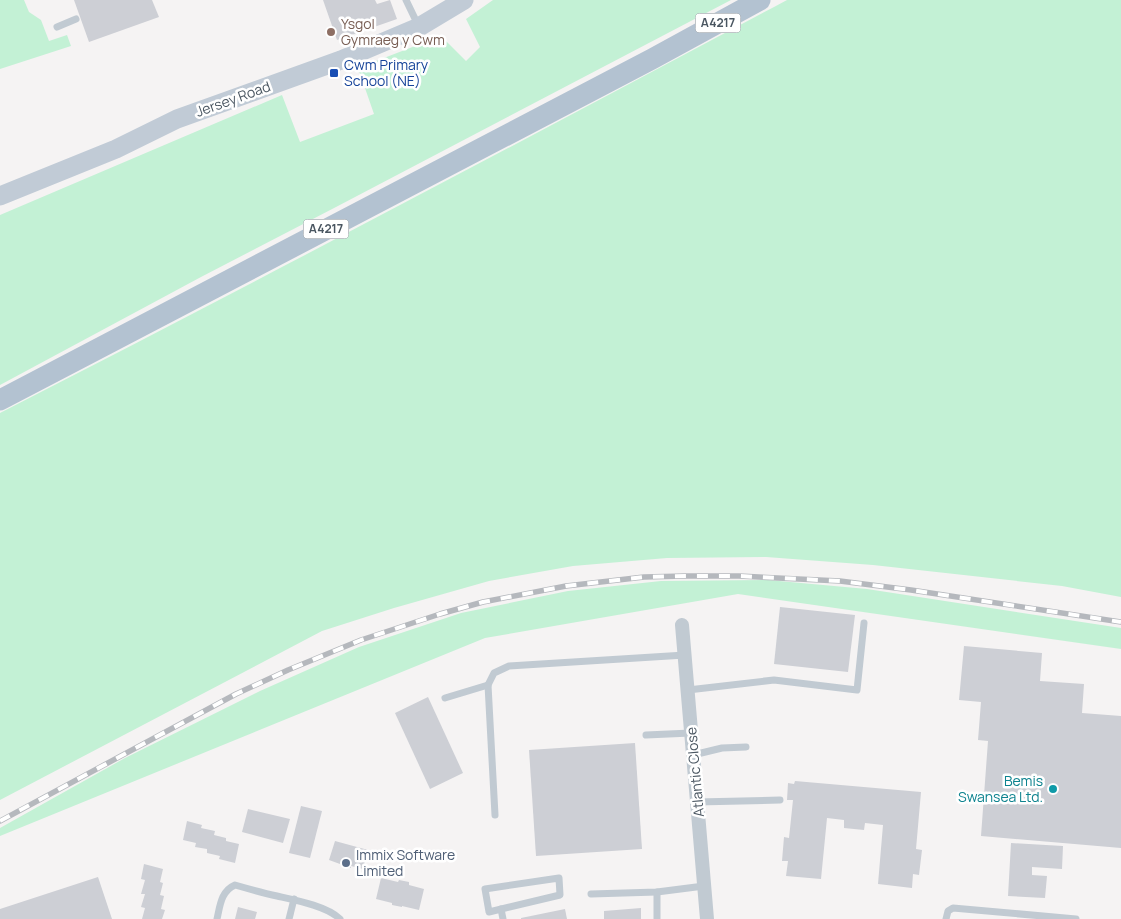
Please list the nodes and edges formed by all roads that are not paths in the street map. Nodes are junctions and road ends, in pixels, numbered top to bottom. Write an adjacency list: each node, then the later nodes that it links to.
1 (406, 0): 6 (lane)
2 (464, 0): 6 (main road, Jersey Road)
3 (760, 0): 8 (main road, A4217)
4 (76, 19): 5 (lane)
5 (57, 27)
6 (419, 27): 7 (main road, Jersey Road)
7 (0, 196)
8 (0, 400)
9 (864, 623): 13 (lane)
10 (682, 625): 11 (street, Atlantic Close)
11 (685, 655): 12 (lane); 13 (street, Atlantic Close)
12 (488, 685): 14 (lane); 21 (lane)
13 (688, 690): 15 (street, Atlantic Close)
14 (445, 698)
15 (691, 733): 16 (lane); 18 (street, Atlantic Close)
16 (646, 735)
17 (746, 746): 18 (lane)
18 (693, 755): 20 (street, Atlantic Close)
19 (780, 800): 20 (lane)
20 (697, 802): 22 (street, Atlantic Close)
21 (495, 815)
22 (704, 886): 23 (lane); 32 (street, Atlantic Close)
23 (657, 892): 24 (lane); 31 (lane)
24 (591, 894)
25 (294, 899): 27 (lane); 28 (lane); 29 (lane)
26 (501, 910): 26 (lane); 30 (lane)
27 (217, 919)
28 (288, 919)
29 (340, 919)
30 (503, 919)
31 (657, 919)
32 (707, 919)
33 (946, 919): 34 (lane)
34 (1076, 919)

